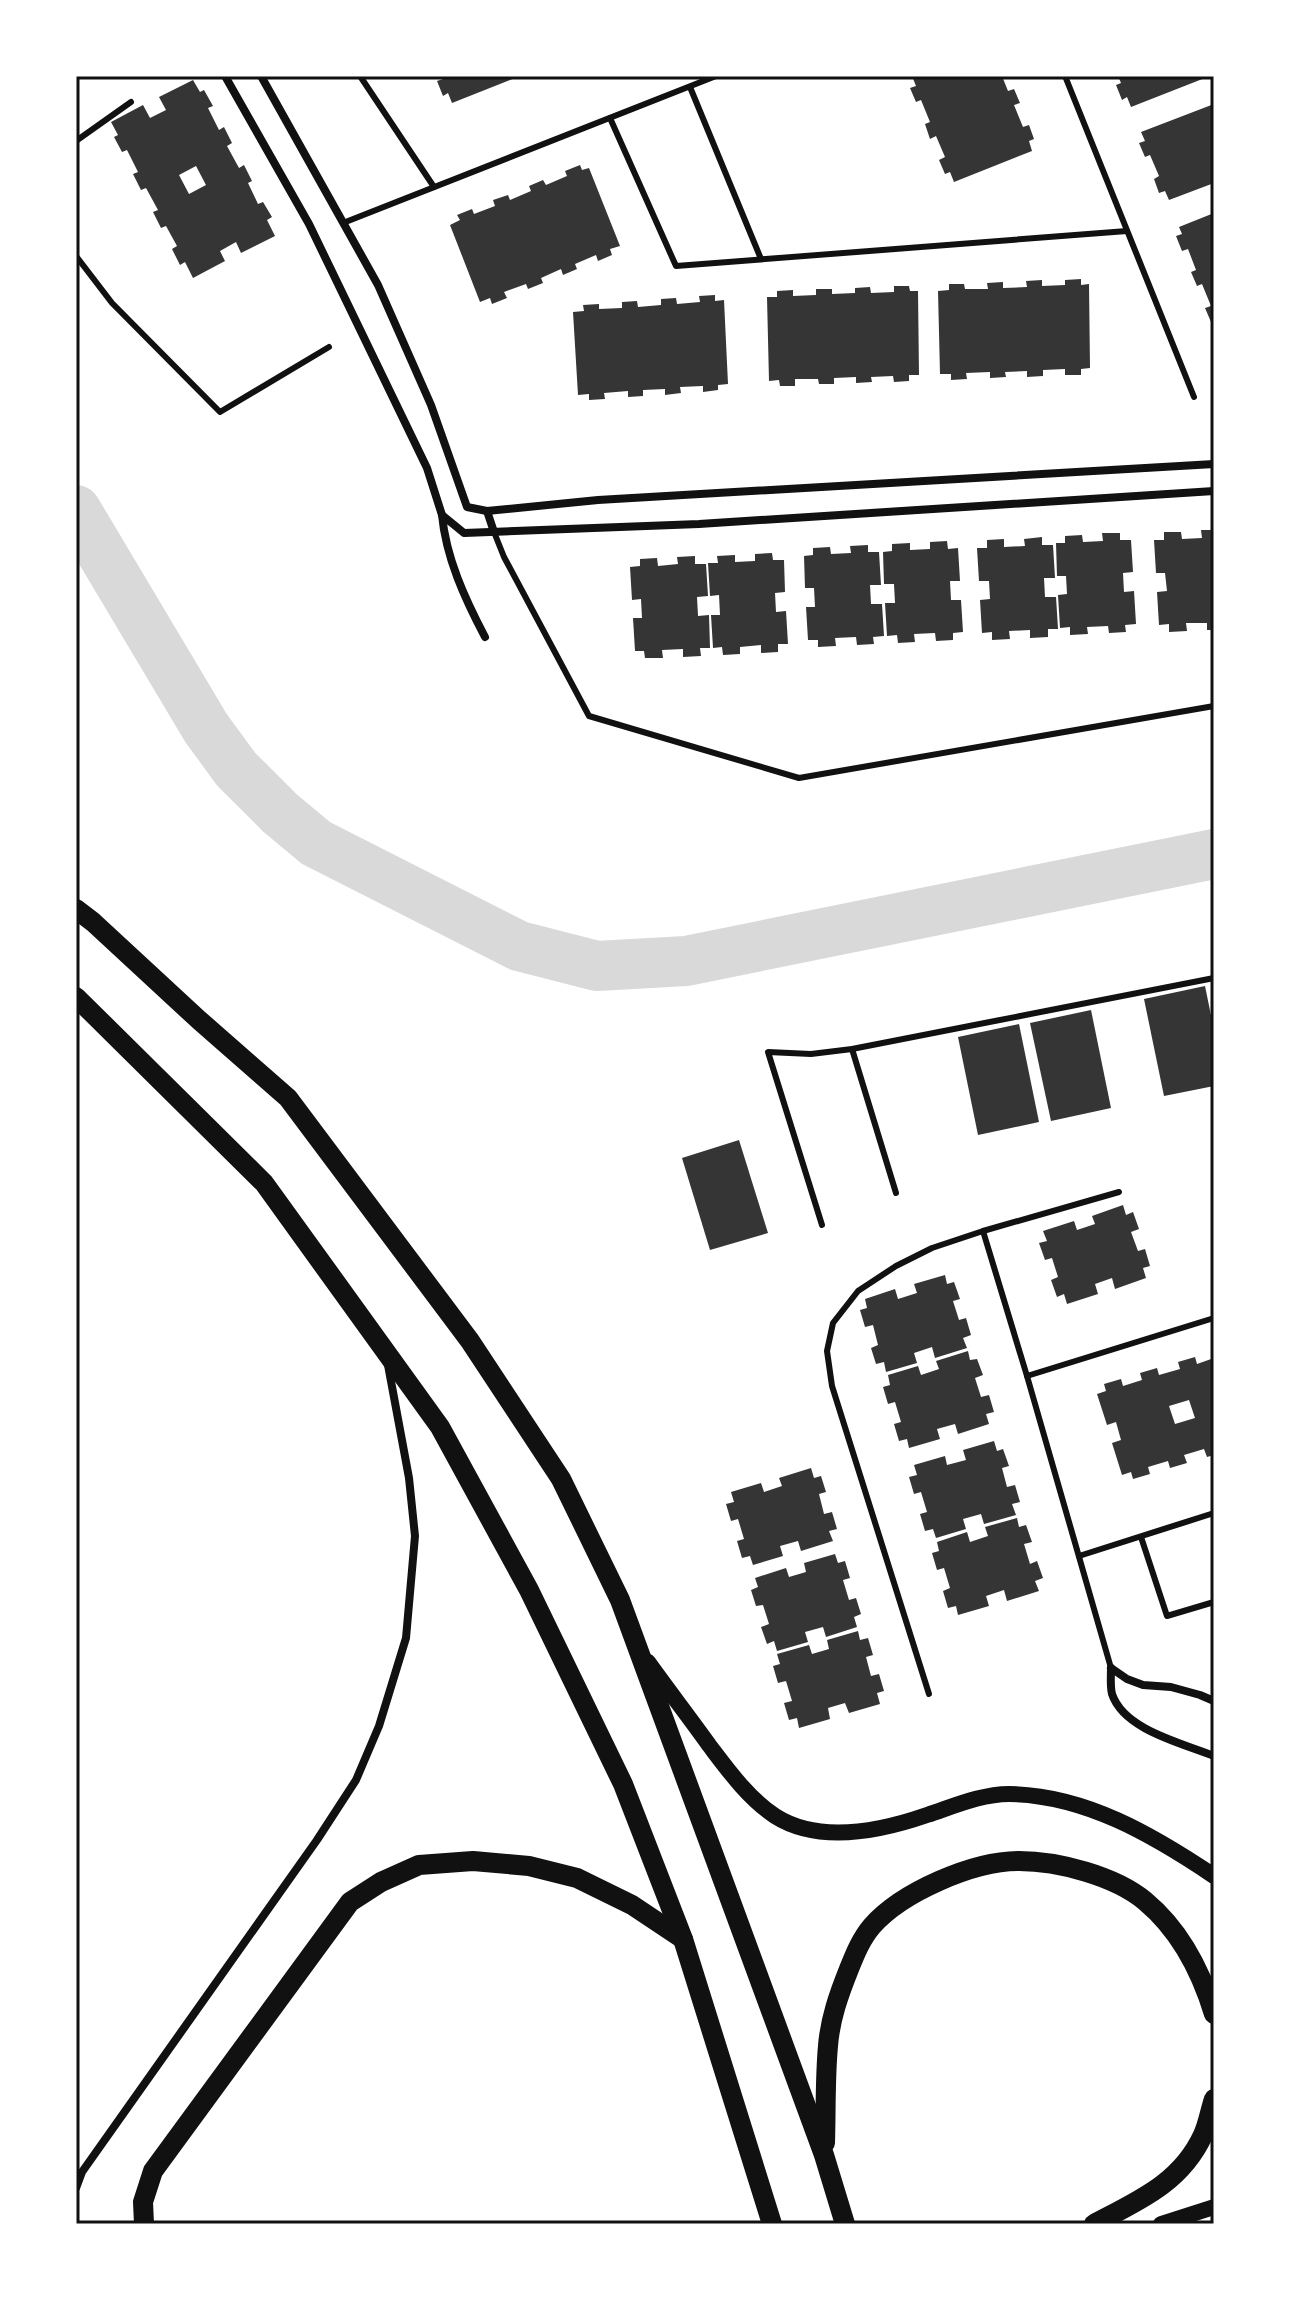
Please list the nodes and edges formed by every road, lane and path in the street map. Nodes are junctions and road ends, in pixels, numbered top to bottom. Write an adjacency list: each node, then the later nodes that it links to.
1 (225, 76): 20 (street)
2 (261, 76): 11 (street)
3 (360, 76): 10 (lane)
4 (716, 76): 6 (lane)
5 (1065, 76): 12 (lane)
6 (690, 87): 8 (lane); 14 (lane)
7 (131, 102): 9 (lane)
8 (610, 118): 10 (lane); 14 (lane)
9 (76, 141)
10 (434, 187): 11 (lane)
11 (343, 223): 19 (street)
12 (1127, 231): 14 (lane); 16 (lane)
13 (76, 256): 15 (lane)
14 (761, 259)
15 (329, 347)
16 (1194, 397)
17 (1214, 464): 19 (street)
18 (1214, 491): 21 (street)
19 (487, 511): 21 (street)
20 (442, 515): 21 (street); 22 (street)
21 (494, 532): 23 (lane)
22 (485, 637)
23 (1214, 706)
24 (76, 909): 39 (highway)
25 (1214, 978): 27 (lane)
26 (76, 997): 33 (highway)
27 (852, 1049): 29 (lane); 30 (lane)
28 (1119, 1192): 31 (lane)
29 (896, 1193)
30 (822, 1225)
31 (983, 1231): 34 (lane); 41 (lane)
32 (1214, 1318): 34 (lane)
33 (386, 1352): 45 (highway); 49 (street)
34 (1027, 1376): 37 (lane)
35 (1214, 1513): 36 (lane)
36 (1141, 1537): 37 (lane); 38 (lane)
37 (1079, 1556): 40 (lane)
38 (1214, 1602)
39 (638, 1650): 44 (main road); 48 (highway)
40 (1111, 1668): 42 (street); 43 (street)
41 (929, 1694)
42 (1214, 1701)
43 (1214, 1756)
44 (1214, 1876)
45 (683, 1939): 51 (highway); 52 (highway)
46 (1214, 2014): 48 (highway)
47 (1214, 2099): 54 (highway)
48 (824, 2155): 53 (highway)
49 (76, 2188)
50 (1214, 2207): 55 (main road)
51 (144, 2224)
52 (772, 2224)
53 (845, 2224)
54 (1094, 2224)
55 (1161, 2224)

